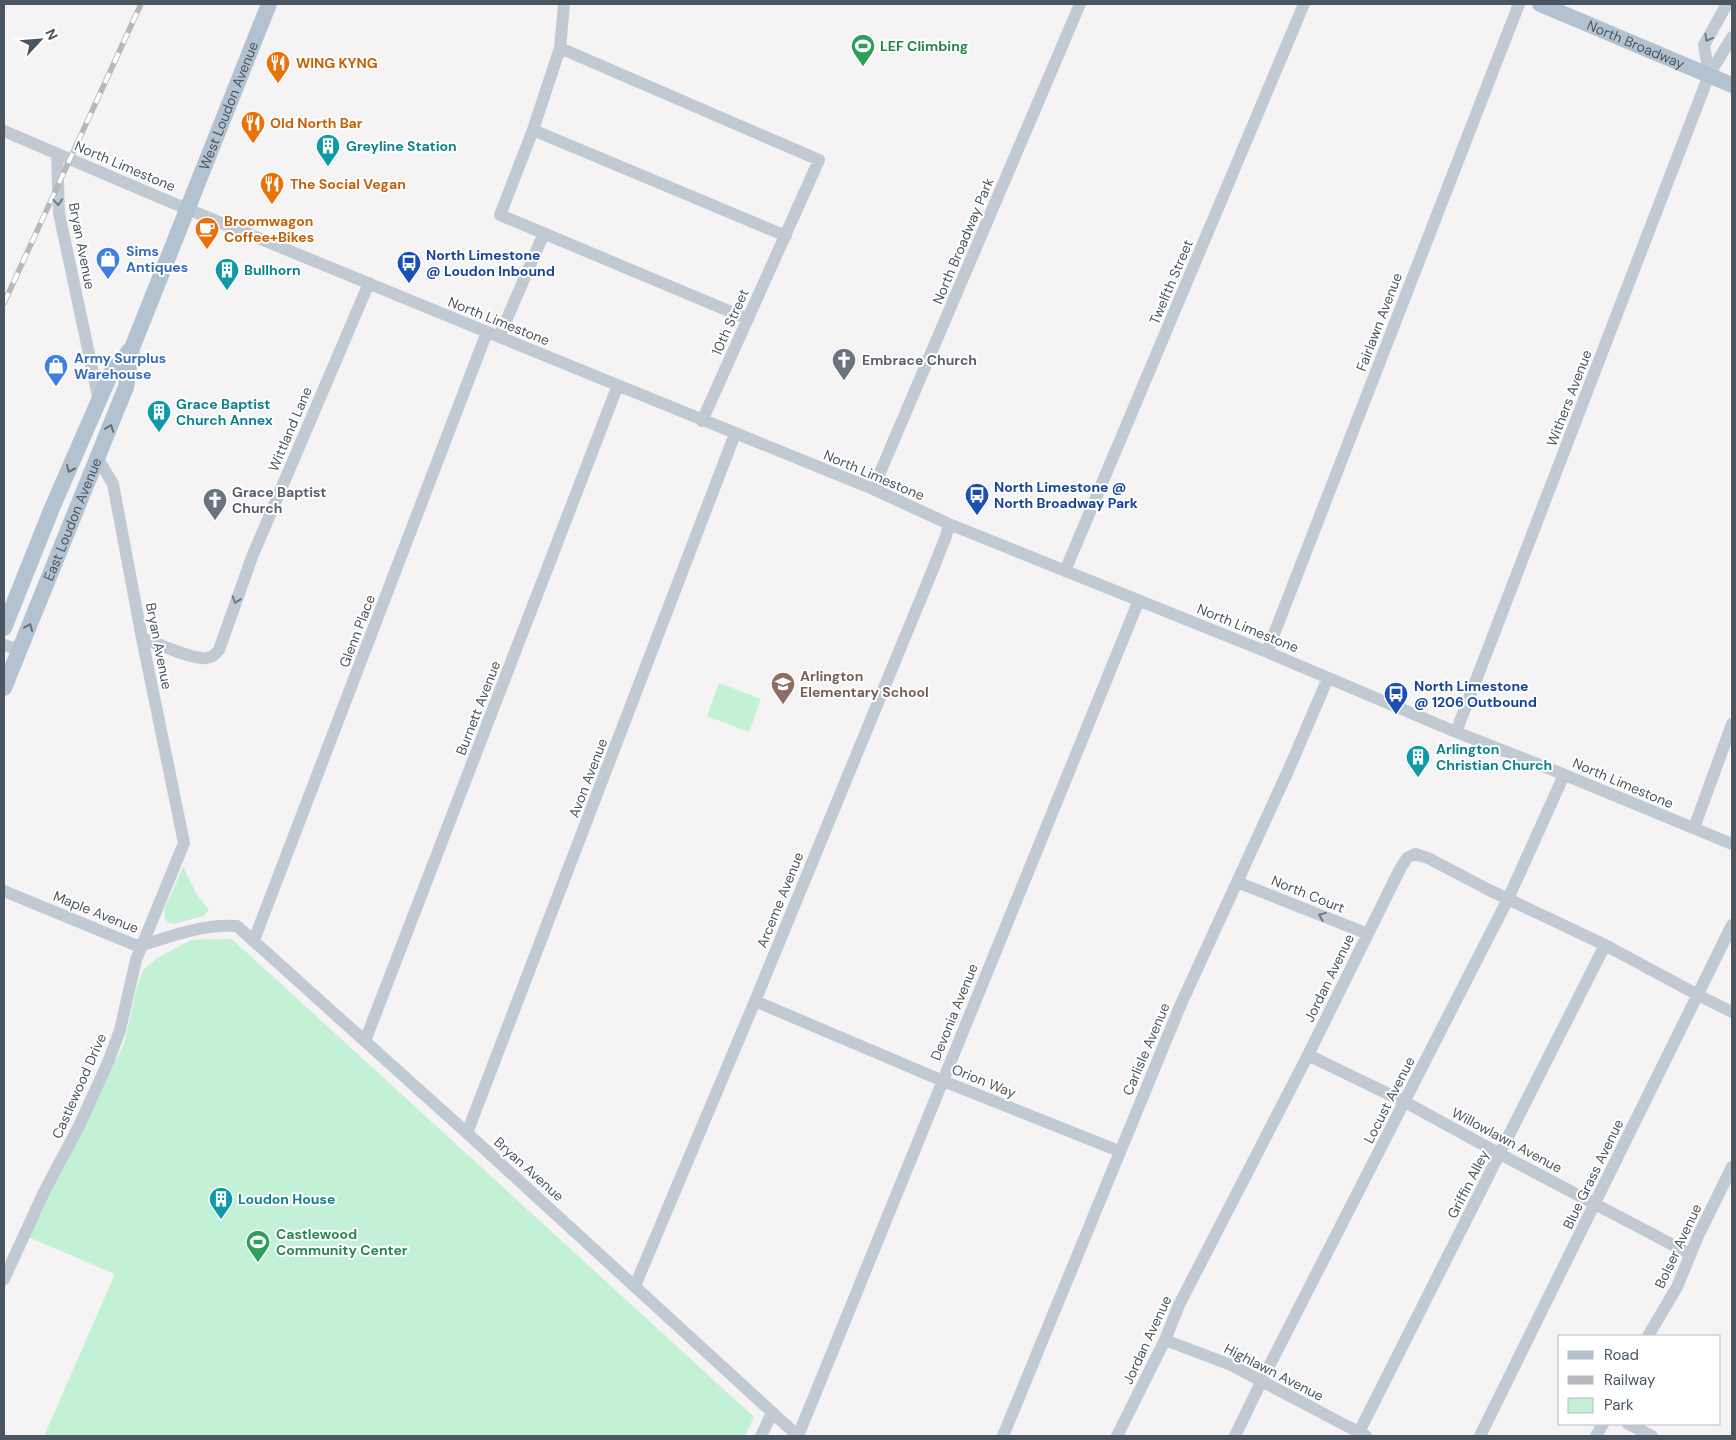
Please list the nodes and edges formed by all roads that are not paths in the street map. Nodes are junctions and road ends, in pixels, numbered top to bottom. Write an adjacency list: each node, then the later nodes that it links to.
1 (269, 4): 15 (main road, West Loudon Avenue)
2 (564, 4): 9 (street)
3 (1080, 4): 28 (street, North Broadway Park)
4 (1304, 4): 30 (street, Twelfth Street)
5 (1519, 4): 35 (street, Fairlawn Avenue)
6 (1540, 4): 10 (main road, North Broadway)
7 (1727, 4): 10 (street, one-way to 10)
8 (1732, 37): 10 (street, Withers Avenue)
9 (560, 48): 12 (street); 17 (street, 10th Street)
10 (1709, 75): 11 (main road, North Broadway); 39 (street, Withers Avenue)
11 (1732, 85)
12 (532, 130): 16 (street); 17 (street)
13 (4, 131): 14 (street, North Limestone)
14 (57, 154): 15 (street, North Limestone); 24 (street, Bryan Avenue, one-way to 24)
15 (186, 208): 18 (street, North Limestone); 22 (main road, East Loudon Avenue)
16 (544, 233): 19 (street); 21 (street)
17 (786, 236): 19 (street, 10th Street)
18 (369, 283): 20 (street, North Limestone); 33 (street, Wittland Lane, one-way to 33)
19 (748, 319): 25 (street, 10th Street)
20 (487, 332): 21 (street, North Limestone); 50 (street, Glenn Place)
21 (499, 338): 23 (street, North Limestone)
22 (132, 348): 24 (main road, East Loudon Avenue); 27 (main road, East Loudon Avenue, one-way to 22)
23 (618, 385): 25 (street, North Limestone); 56 (street, Burnett Avenue)
24 (99, 401): 32 (main road, East Loudon Avenue, one-way to 32)
25 (702, 421): 26 (street, North Limestone)
26 (735, 434): 28 (street, North Limestone); 60 (street, Avon Avenue)
27 (98, 459): 33 (street, Bryan Avenue); 34 (main road, East Loudon Avenue, one-way to 27)
28 (873, 489): 29 (street, North Limestone)
29 (949, 524): 30 (street, North Limestone); 54 (street, Arceme Avenue)
30 (1065, 571): 31 (street, North Limestone)
31 (1139, 600): 35 (street, North Limestone); 58 (street, Devonia Avenue)
32 (4, 628)
33 (142, 638): 42 (street, Bryan Avenue)
34 (11, 648): 37 (main road, East Loudon Avenue)
35 (1267, 652): 36 (street, North Limestone)
36 (1328, 678): 39 (street, North Limestone); 44 (street, Carlisle Avenue)
37 (4, 688)
38 (1732, 724): 41 (street)
39 (1456, 732): 40 (street, North Limestone)
40 (1564, 775): 41 (street, North Limestone); 46 (street, Locust Avenue)
41 (1694, 828): 43 (street, North Limestone)
42 (184, 843): 51 (street, Castlewood Drive)
43 (1732, 844)
44 (1237, 882): 49 (street, North Court, one-way to 44); 61 (street, Carlisle Avenue)
45 (4, 891): 51 (street, Maple Avenue)
46 (1508, 899): 49 (street, Jordan Avenue); 52 (street, Jordan Avenue); 59 (street, Locust Avenue)
47 (1732, 925): 53 (street, Blue Grass Avenue)
48 (237, 926): 50 (street, Bryan Avenue); 51 (street, Maple Avenue)
49 (1368, 934): 57 (street, Jordan Avenue)
50 (254, 940): 56 (street, Bryan Avenue)
51 (143, 945): 66 (street, Castlewood Drive)
52 (1605, 945): 53 (street, Jordan Avenue); 62 (street, Griffin Alley)
53 (1698, 995): 55 (street, Jordan Avenue); 64 (street, Blue Grass Avenue)
54 (755, 1001): 58 (street, Orion Way); 67 (street, Arceme Avenue)
55 (1732, 1012)
56 (365, 1041): 60 (street, Bryan Avenue)
57 (1308, 1055): 59 (street, Willowlawn Avenue); 69 (street, Jordan Avenue)
58 (943, 1081): 61 (street, Orion Way); 76 (street, Devonia Avenue)
59 (1405, 1102): 62 (street, Willowlawn Avenue); 70 (street, Locust Avenue)
60 (467, 1133): 67 (street, Bryan Avenue)
61 (1120, 1151): 77 (street, Carlisle Avenue)
62 (1500, 1154): 64 (street, Willowlawn Avenue); 74 (street, Griffin Alley)
63 (1732, 1167): 65 (street, Bolser Avenue)
64 (1596, 1205): 65 (street, Willowlawn Avenue); 80 (street, Blue Grass Avenue)
65 (1690, 1254): 68 (street, Bolser Avenue)
66 (4, 1279)
67 (635, 1286): 71 (street, Bryan Avenue)
68 (1649, 1335)
69 (1166, 1340): 70 (street, Highlawn Avenue); 78 (street, Jordan Avenue)
70 (1262, 1380): 74 (street, Highlawn Avenue); 79 (street, Locust Avenue)
71 (772, 1413): 75 (street); 76 (street, Bryan Avenue)
72 (1602, 1425): 81 (street)
73 (1630, 1425): 82 (street)
74 (1361, 1435)
75 (762, 1436)
76 (798, 1436)
77 (1002, 1436)
78 (1117, 1436)
79 (1235, 1436)
80 (1480, 1436)
81 (1596, 1436)
82 (1652, 1436)

